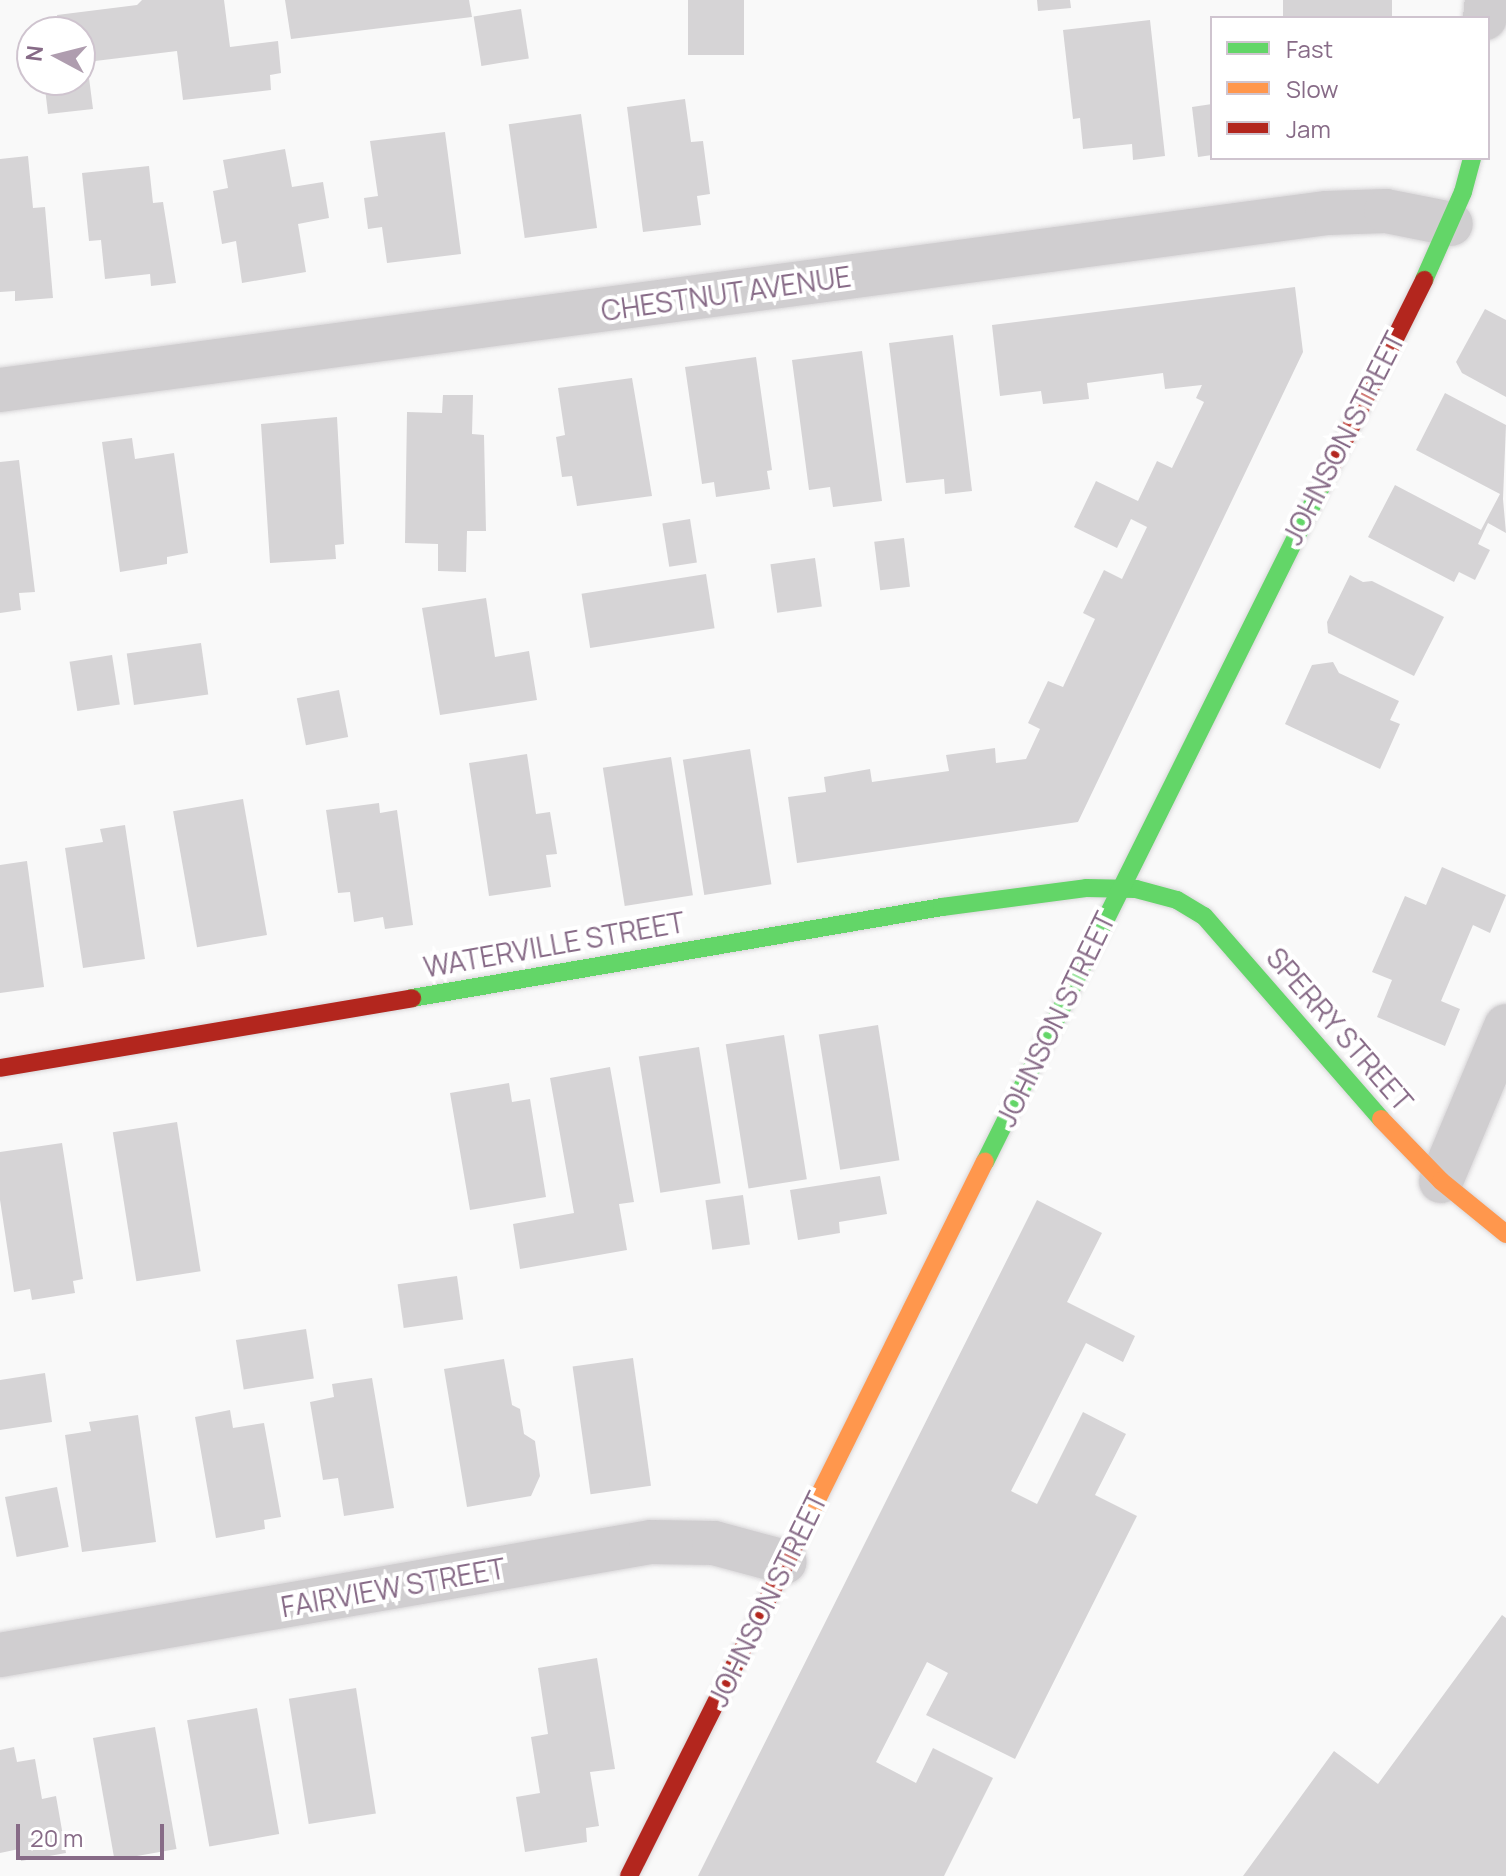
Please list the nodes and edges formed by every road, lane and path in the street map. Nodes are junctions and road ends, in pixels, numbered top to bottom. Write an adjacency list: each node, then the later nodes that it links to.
1 (1471, 160): 2 (street, JOHNSON STREET)
2 (1451, 224): 3 (street, CHESTNUT AVENUE); 4 (street, JOHNSON STREET)
3 (0, 390)
4 (1119, 889): 6 (street, WATERVILLE STREET); 7 (street, SPERRY STREET); 9 (street, JOHNSON STREET)
5 (1506, 1026): 7 (street)
6 (0, 1068)
7 (1441, 1181): 8 (street, SPERRY STREET)
8 (1506, 1234)
9 (785, 1562): 10 (street, FAIRVIEW STREET); 11 (street, JOHNSON STREET)
10 (0, 1655)
11 (629, 1876)

